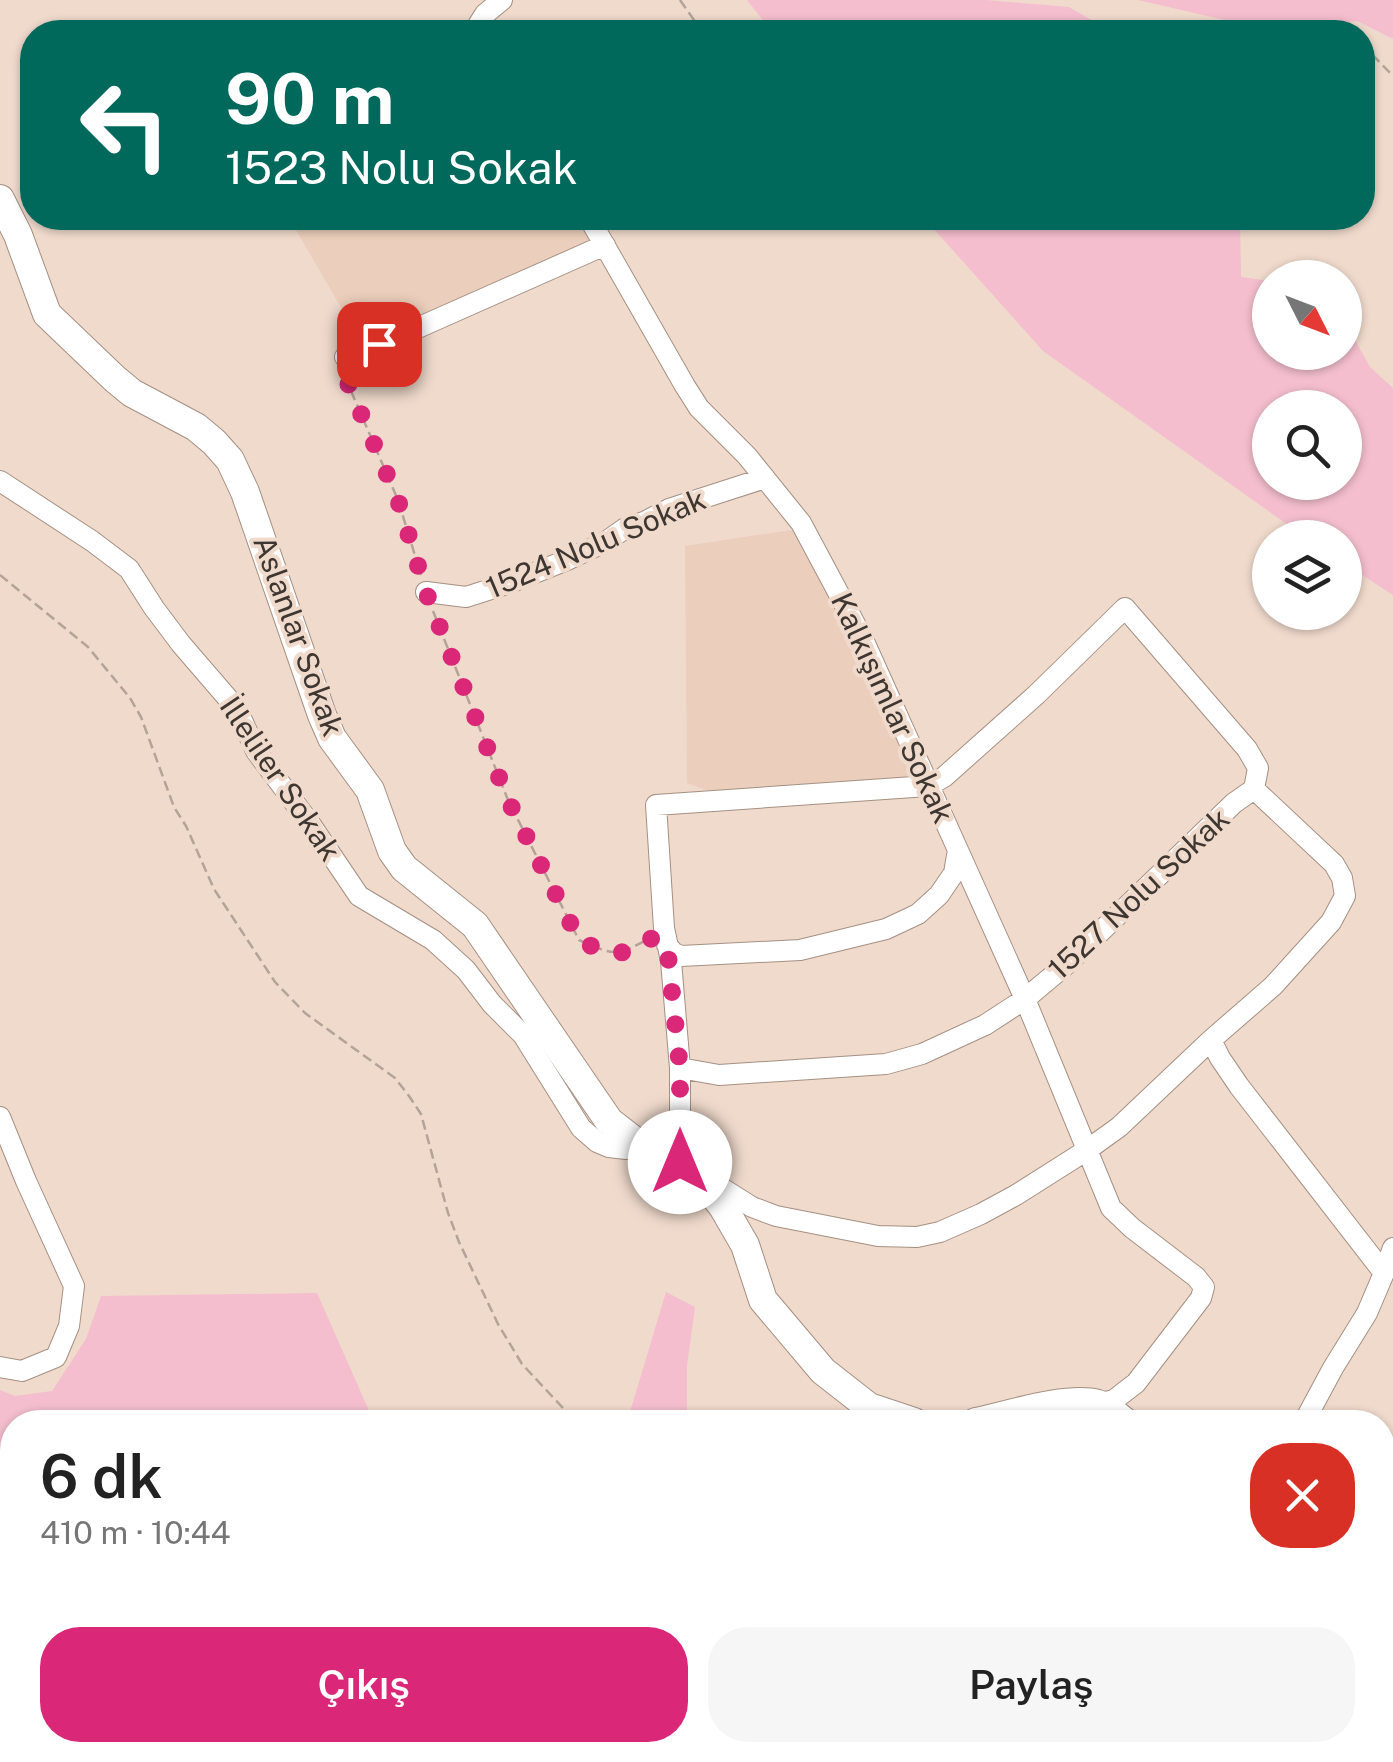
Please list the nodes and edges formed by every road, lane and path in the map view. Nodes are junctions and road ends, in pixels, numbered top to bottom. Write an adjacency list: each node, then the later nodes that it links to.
1 (502, 0): 2 (street)
2 (481, 20)
3 (1375, 57): 4 (path)
4 (1393, 76)
5 (0, 199): 21 (street, Aslanlar Sokak)
6 (597, 230): 7 (street, Kalkışımlar Sokak)
7 (606, 245): 8 (street); 9 (street, Kalkışımlar Sokak)
8 (345, 357): 12 (path)
9 (765, 478): 12 (street, 1524 Nolu Sokak); 13 (street, Kalkışımlar Sokak)
10 (0, 481): 21 (street, İlleliler Sokak)
11 (0, 575): 28 (path)
12 (426, 592): 16 (path)
13 (928, 786): 14 (street); 15 (street, Kalkışımlar Sokak); 16 (street)
14 (1254, 790): 17 (street, 1527 Nolu Sokak); 18 (street)
15 (958, 850): 16 (street); 17 (street, Kalkışımlar Sokak)
16 (667, 945): 19 (street)
17 (1025, 999): 19 (street, 1527 Nolu Sokak); 22 (street, Kalkışımlar Sokak)
18 (1211, 1040): 22 (street); 25 (street)
19 (680, 1068): 23 (street)
20 (0, 1118): 26 (street)
21 (641, 1146): 23 (street, Aslanlar Sokak)
22 (1088, 1150): 23 (street); 27 (street, Kalkışımlar Sokak)
23 (690, 1169): 29 (street)
24 (1393, 1248): 25 (street)
25 (1384, 1273): 32 (street)
26 (0, 1368)
27 (1098, 1404): 30 (street); 31 (street)
28 (565, 1410)
29 (878, 1410)
30 (1029, 1410)
31 (1108, 1410)
32 (1310, 1410)

